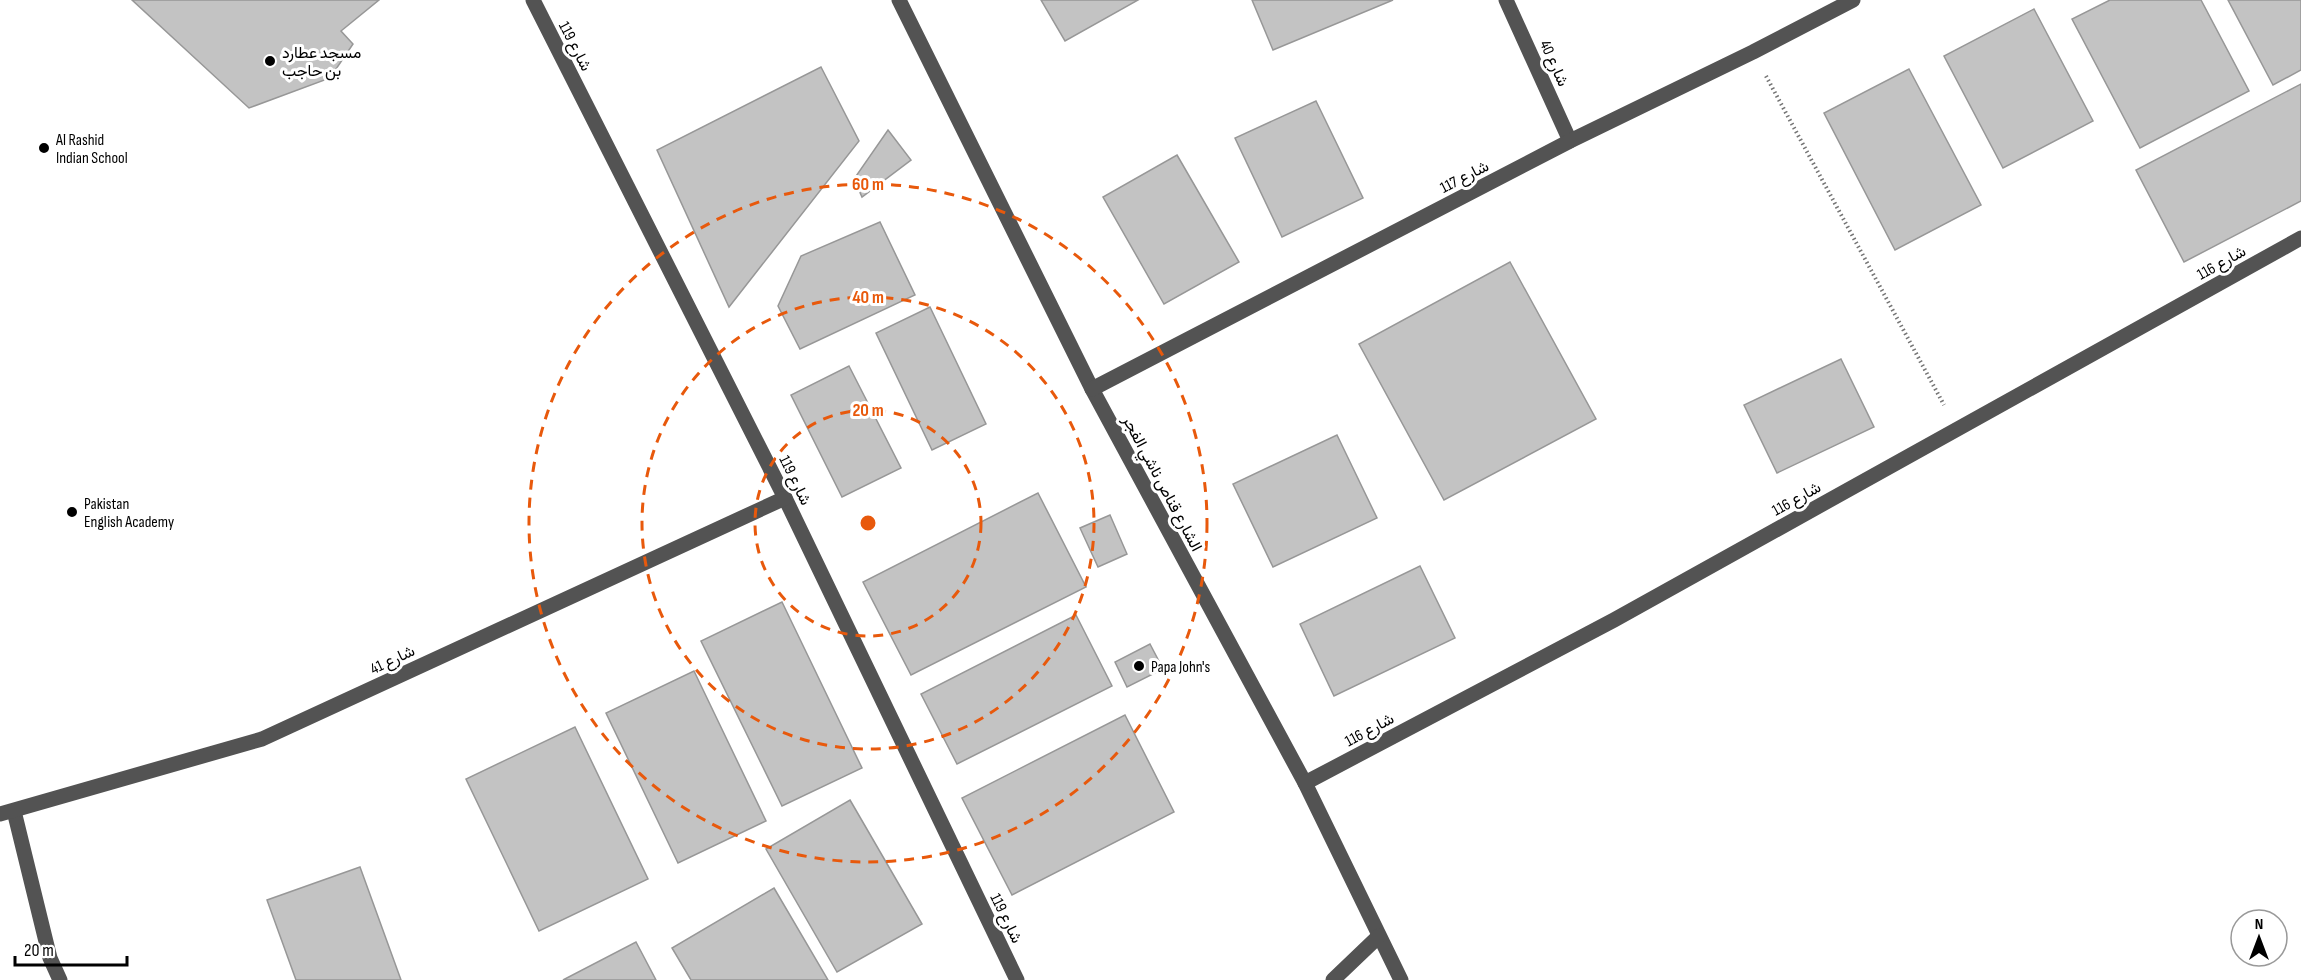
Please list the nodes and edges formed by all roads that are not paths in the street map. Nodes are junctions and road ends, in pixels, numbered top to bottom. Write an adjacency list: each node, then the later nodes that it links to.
1 (533, 0): 8 (street, شارع 119)
2 (899, 0): 7 (street, الشارع قناص ناشي الفجر)
3 (1506, 0): 5 (street, شارع 40)
4 (1853, 0): 5 (street, شارع 117)
5 (1570, 141): 7 (street, شارع 117)
6 (2301, 238): 9 (street, شارع 116)
7 (1092, 389): 9 (street, الشارع قناص ناشي الفجر)
8 (785, 498): 10 (street, شارع 41); 13 (street, شارع 119)
9 (1305, 783): 11 (street, الشارع قناص ناشي الفجر)
10 (7, 813): 12 (street)
11 (1379, 936): 14 (street); 15 (street, الشارع قناص ناشي الفجر)
12 (60, 980)
13 (1017, 980)
14 (1333, 980)
15 (1401, 980)

